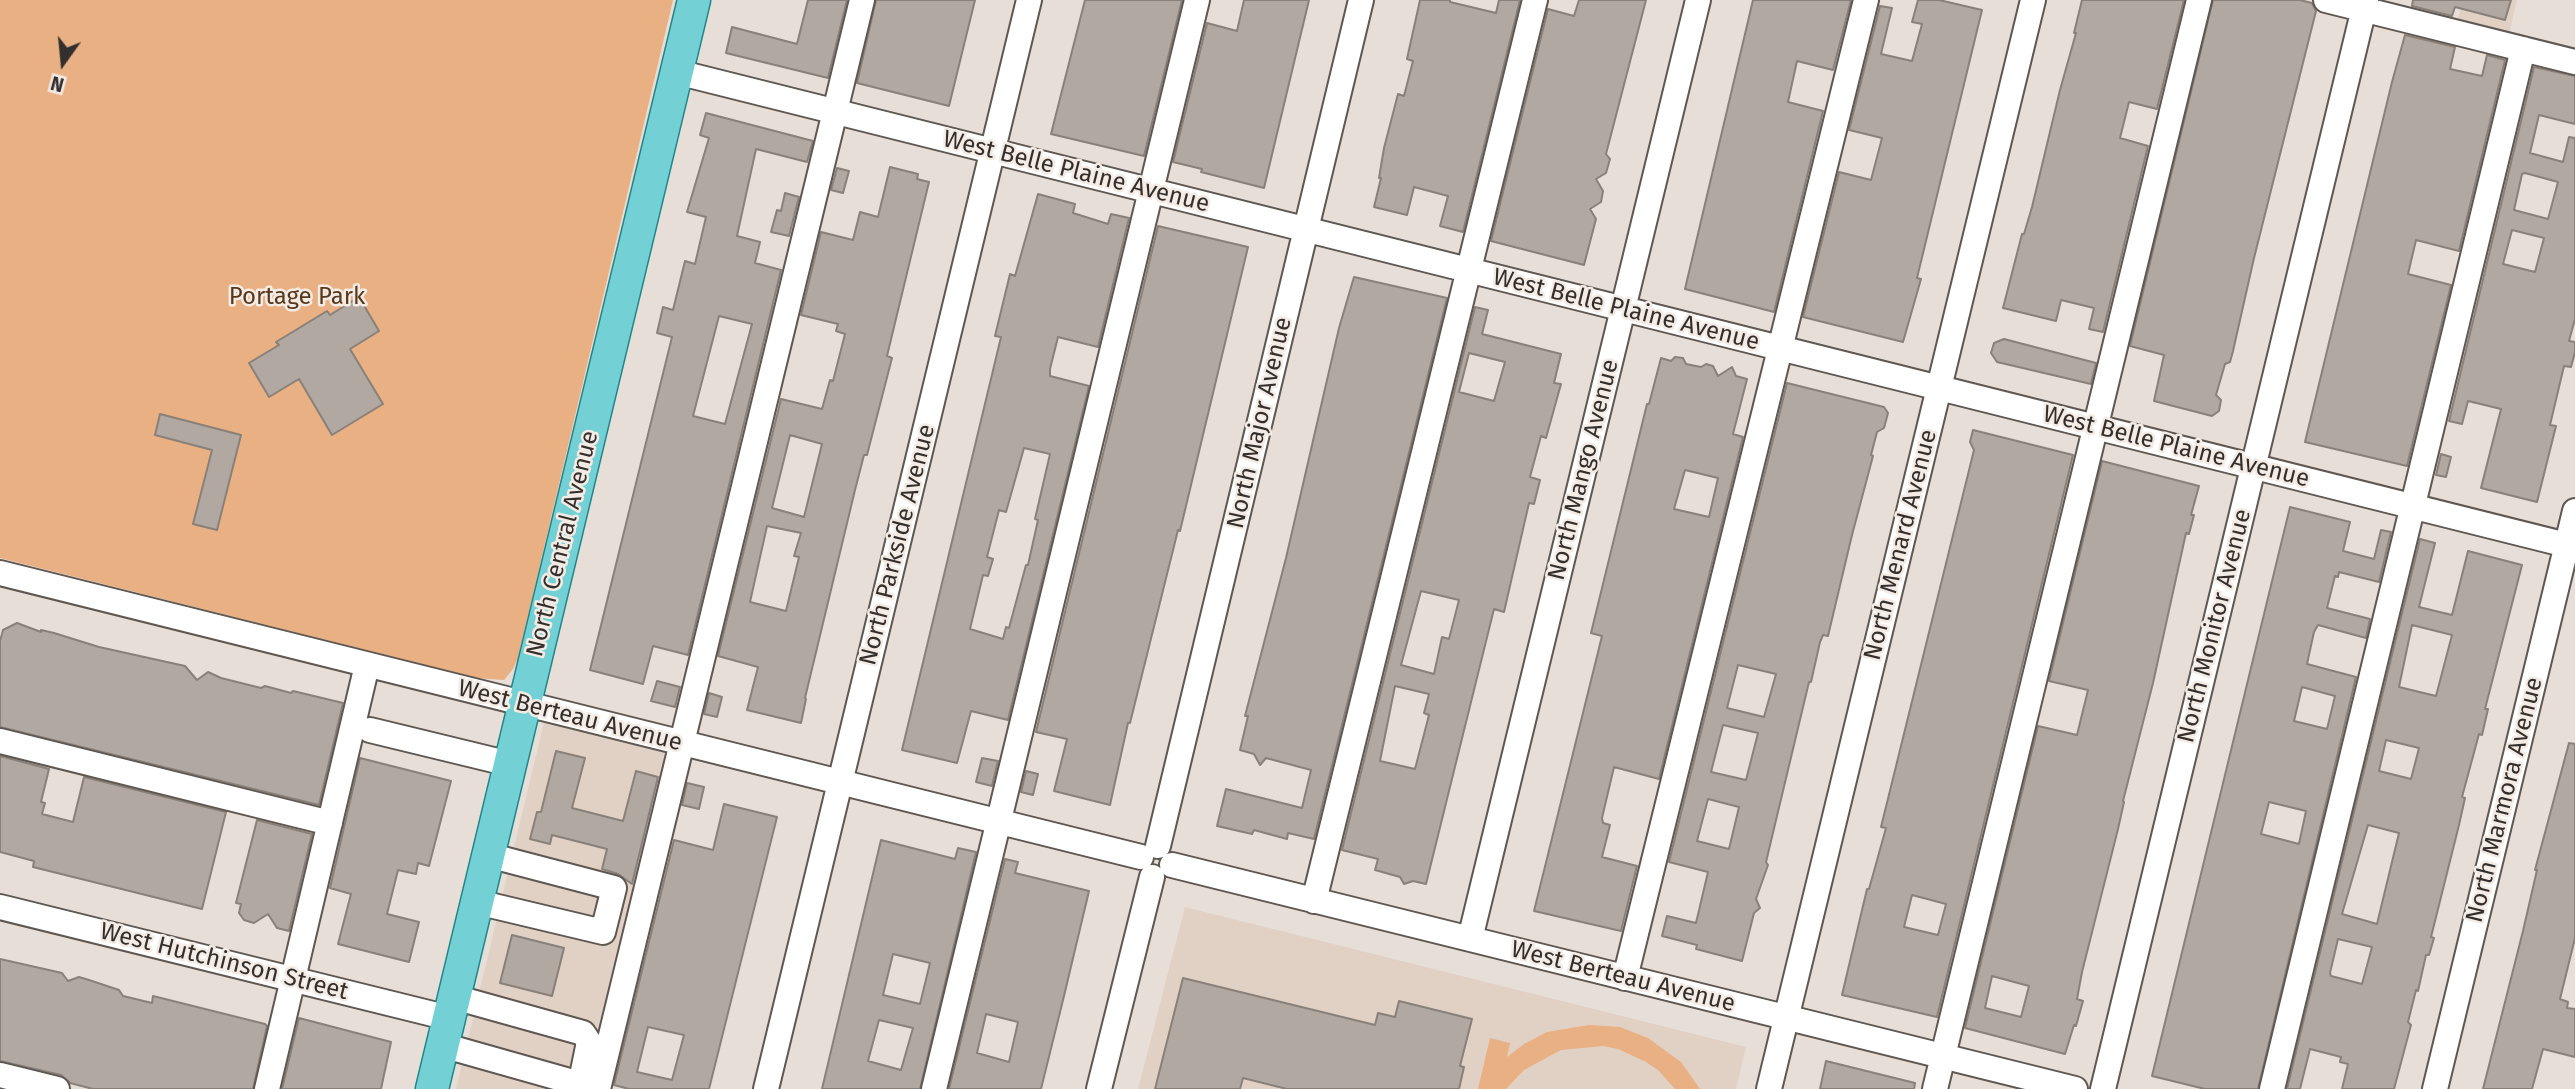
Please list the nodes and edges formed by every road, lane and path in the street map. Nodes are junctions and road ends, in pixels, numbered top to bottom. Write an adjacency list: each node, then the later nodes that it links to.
1 (694, 0): 15 (main road, North Central Avenue)
2 (862, 0): 16 (street)
3 (1029, 0): 17 (street, North Parkside Avenue)
4 (1197, 0): 18 (street)
5 (1361, 0): 19 (street, North Major Avenue)
6 (1535, 0): 20 (street)
7 (1698, 0): 21 (street, North Mango Avenue)
8 (1866, 0): 22 (street)
9 (2033, 0): 23 (street, North Menard Avenue)
10 (2199, 0): 24 (street)
11 (2326, 0): 12 (street)
12 (2365, 5): 13 (street); 25 (street, North Monitor Avenue)
13 (2523, 49): 14 (street); 26 (street)
14 (2575, 62)
15 (677, 72): 16 (street, West Belle Plaine Avenue); 31 (main road, North Central Avenue)
16 (835, 112): 17 (street, West Belle Plaine Avenue); 34 (street)
17 (993, 151): 18 (street, West Belle Plaine Avenue); 36 (street, North Parkside Avenue)
18 (1151, 191): 19 (street, West Belle Plaine Avenue); 37 (street)
19 (1306, 230): 20 (street, West Belle Plaine Avenue); 40 (street, North Major Avenue)
20 (1469, 270): 21 (street, West Belle Plaine Avenue); 41 (street)
21 (1623, 309): 22 (street, West Belle Plaine Avenue); 44 (street, North Mango Avenue)
22 (1781, 348): 23 (street, West Belle Plaine Avenue); 45 (street)
23 (1940, 388): 24 (street, West Belle Plaine Avenue); 47 (street, North Menard Avenue)
24 (2095, 427): 25 (street, West Belle Plaine Avenue); 49 (street)
25 (2253, 467): 26 (street, West Belle Plaine Avenue); 61 (street, North Monitor Avenue)
26 (2413, 506): 28 (street, West Belle Plaine Avenue); 62 (street)
27 (2575, 511): 28 (street, North Marmora Avenue)
28 (2571, 546): 63 (street, North Marmora Avenue)
29 (0, 573): 30 (street, West Berteau Avenue)
30 (367, 665): 31 (street, West Berteau Avenue); 38 (street)
31 (524, 705): 34 (street, West Berteau Avenue); 35 (main road, North Central Avenue)
32 (370, 730): 35 (street)
33 (0, 741): 38 (street)
34 (681, 744): 36 (street, West Berteau Avenue); 54 (street)
35 (510, 764): 39 (main road, North Central Avenue)
36 (840, 783): 37 (street, West Berteau Avenue); 55 (street, North Parkside Avenue)
37 (998, 822): 40 (street, West Berteau Avenue); 56 (street)
38 (330, 823): 46 (street)
39 (488, 855): 42 (main road, North Central Avenue); 42 (street)
40 (1156, 861): 41 (street, West Berteau Avenue); 57 (street, North Major Avenue)
41 (1314, 901): 44 (street, West Berteau Avenue)
42 (477, 902): 48 (main road, North Central Avenue)
43 (0, 906): 46 (street, West Hutchinson Street)
44 (1470, 939): 45 (street, West Berteau Avenue)
45 (1625, 978): 47 (street, West Berteau Avenue)
46 (293, 979): 48 (street, West Hutchinson Street); 52 (street)
47 (1787, 1018): 49 (street, West Berteau Avenue); 58 (street, North Menard Avenue)
48 (448, 1020): 48 (street); 53 (main road, North Central Avenue)
49 (1943, 1057): 59 (street); 60 (street, West Berteau Avenue)
50 (0, 1075): 51 (street)
51 (57, 1089)
52 (267, 1089)
53 (432, 1089)
54 (598, 1089)
55 (766, 1089)
56 (934, 1089)
57 (1099, 1089)
58 (1769, 1089)
59 (1936, 1089)
60 (2075, 1089)
61 (2103, 1089)
62 (2272, 1089)
63 (2435, 1089)

